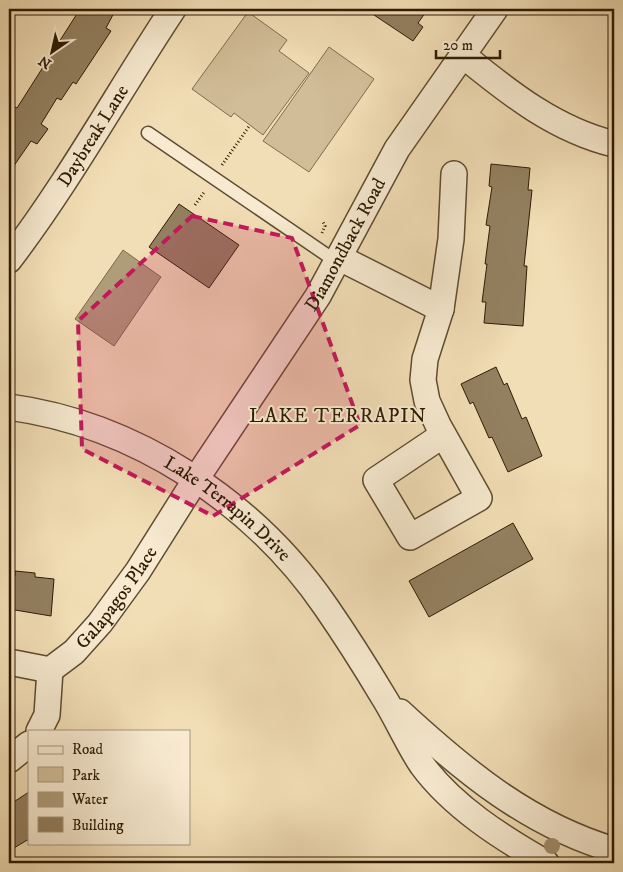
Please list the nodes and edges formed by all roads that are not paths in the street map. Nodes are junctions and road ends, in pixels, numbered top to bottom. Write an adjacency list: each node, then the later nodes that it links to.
1 (173, 9): 7 (street, Daybreak Lane)
2 (495, 9): 3 (street, Diamondback Road)
3 (464, 56): 5 (street); 8 (street, Diamondback Road)
4 (148, 133): 8 (lane)
5 (614, 144)
6 (454, 174): 9 (street)
7 (9, 260)
8 (338, 260): 9 (street); 12 (street, Diamondback Road)
9 (441, 308): 11 (street)
10 (9, 407): 12 (street, Lake Terrapin Drive)
11 (443, 435)
12 (196, 479): 14 (street, Galapagos Place); 15 (street, Lake Terrapin Drive)
13 (9, 662): 14 (street)
14 (50, 670): 16 (street)
15 (384, 696): 19 (street, Lake Terrapin Drive); 20 (street, Lake Terrapin Drive)
16 (40, 730)
17 (28, 745): 18 (street)
18 (9, 760)
19 (614, 850)
20 (546, 863)

